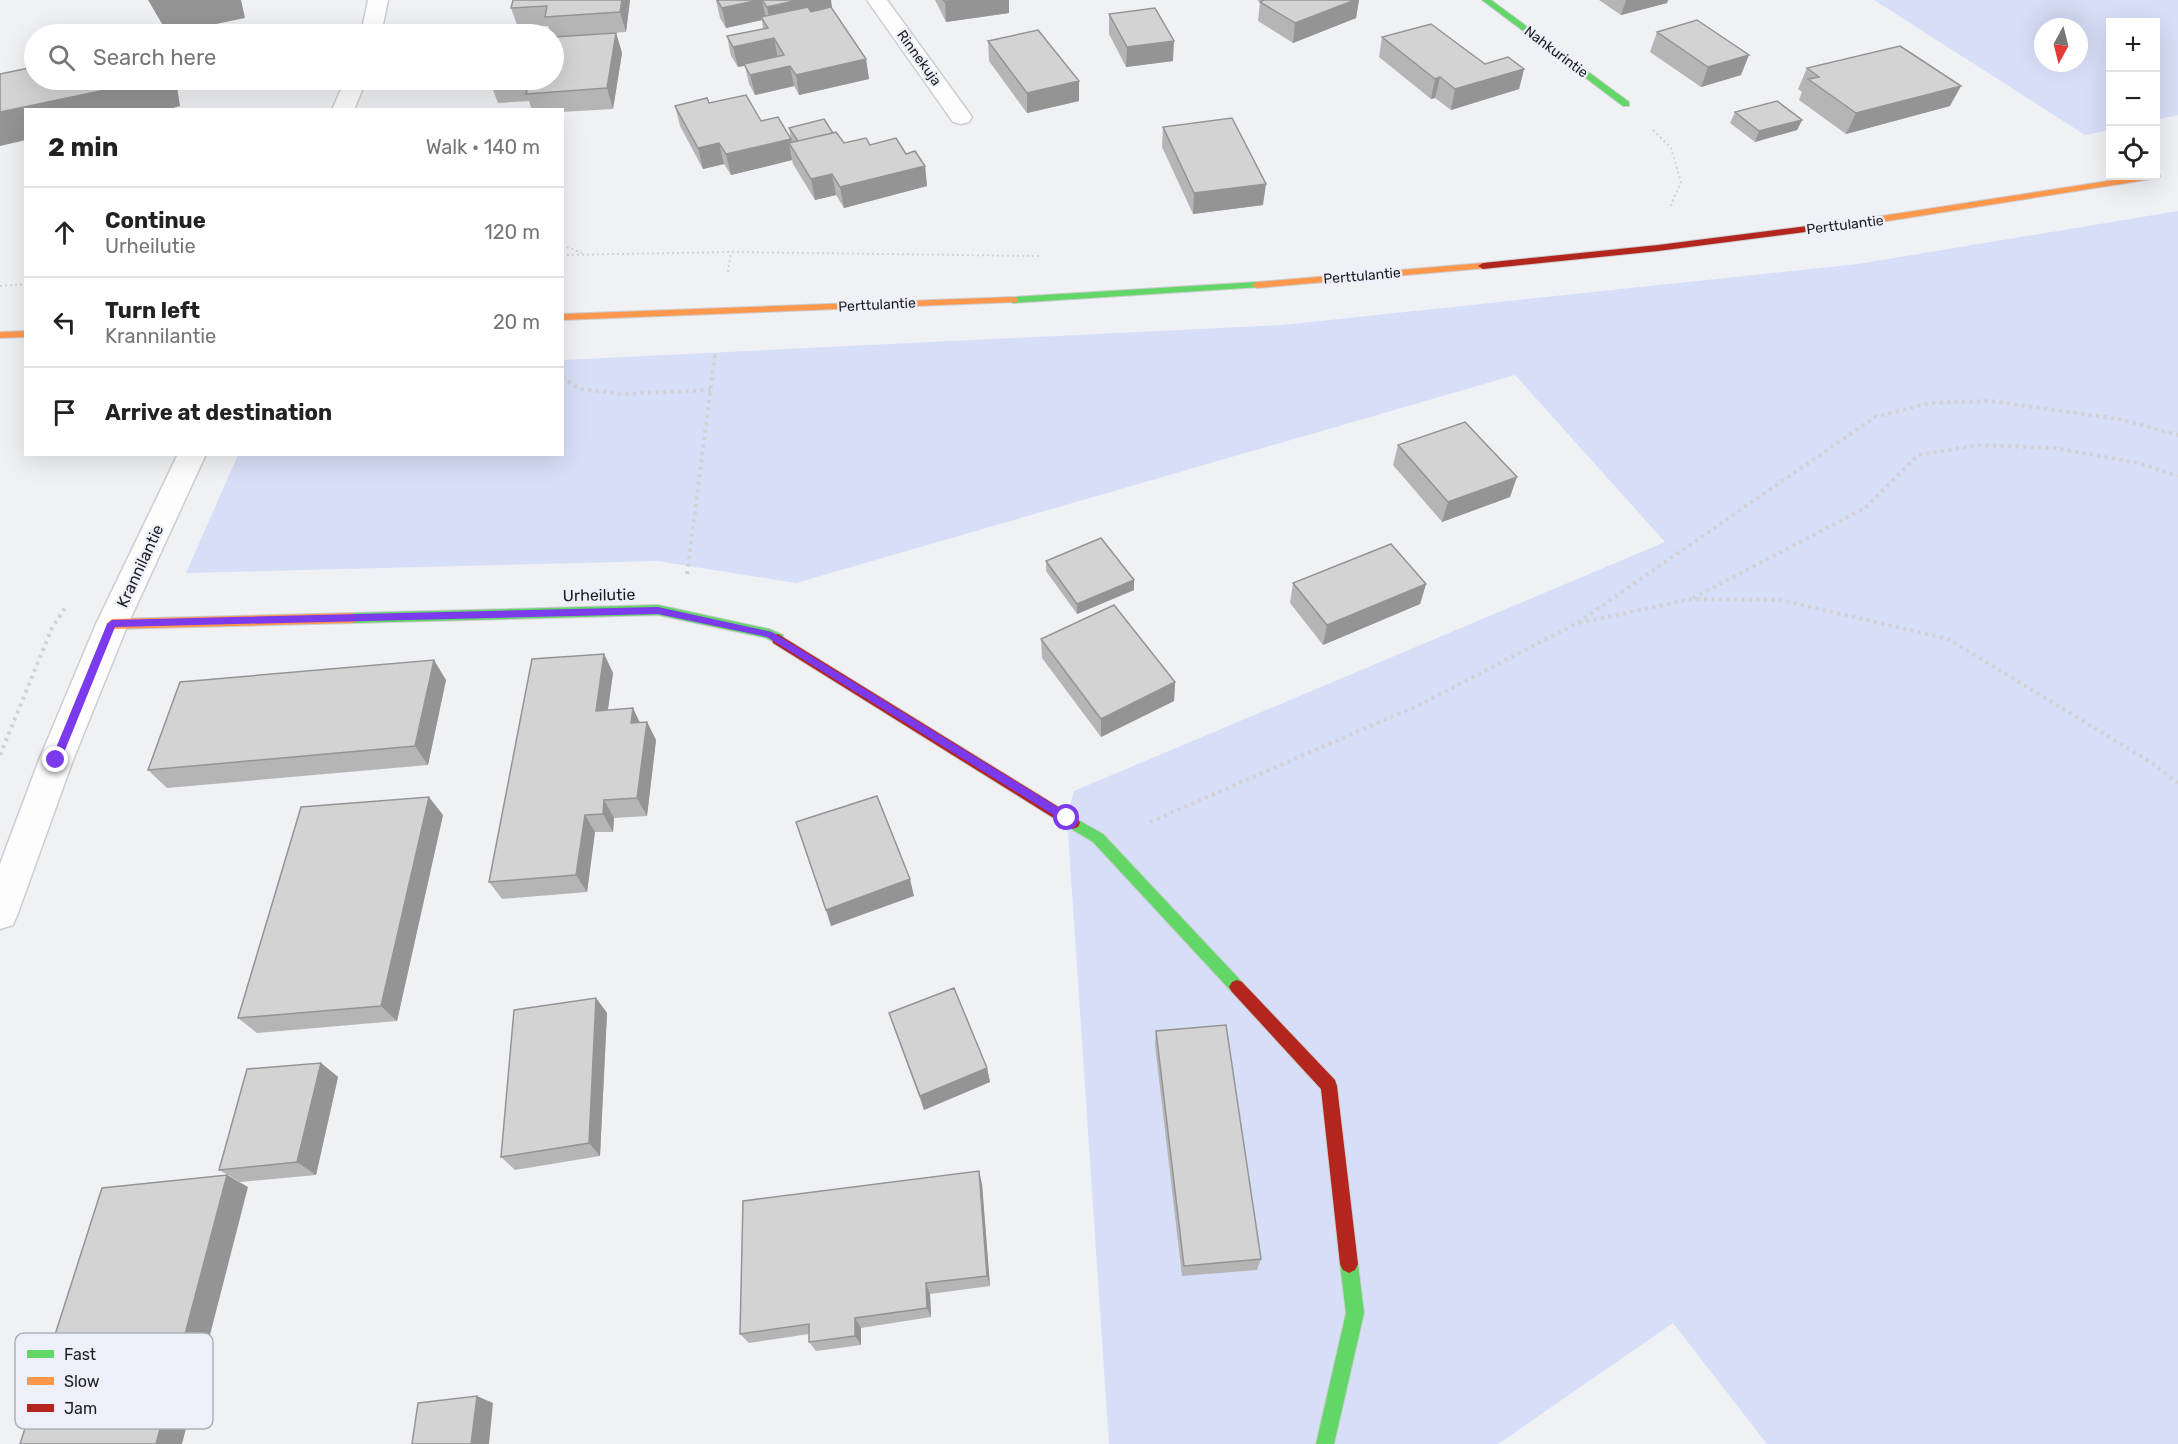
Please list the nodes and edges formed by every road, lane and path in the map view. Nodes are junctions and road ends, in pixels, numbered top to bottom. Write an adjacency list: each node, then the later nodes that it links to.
1 (378, 0): 4 (street)
2 (876, 0): 8 (street, Rinnekuja)
3 (1486, 0): 6 (street, Nahkurintie)
4 (373, 24)
5 (351, 90): 7 (street)
6 (1626, 104): 10 (path)
7 (343, 108)
8 (961, 117)
9 (2132, 180): 17 (street, Perttulantie)
10 (1679, 209)
11 (564, 246): 12 (path)
12 (586, 254): 13 (path); 14 (path)
13 (564, 255)
14 (1047, 256)
15 (24, 284): 16 (path)
16 (0, 286)
17 (564, 316)
18 (24, 334): 19 (street)
19 (0, 335)
20 (716, 347): 22 (path)
21 (564, 378): 22 (path)
22 (712, 390): 26 (path)
23 (2178, 435): 28 (path)
24 (191, 456): 29 (street, Krannilantie)
25 (2178, 477): 27 (path)
26 (686, 584)
27 (1690, 599): 28 (path); 30 (path)
28 (1577, 623): 31 (path)
29 (112, 624): 31 (street, Urheilutie); 32 (street, Krannilantie)
30 (2178, 783)
31 (1098, 838): 33 (street, Urheilutie)
32 (0, 913)
33 (1325, 1444)

